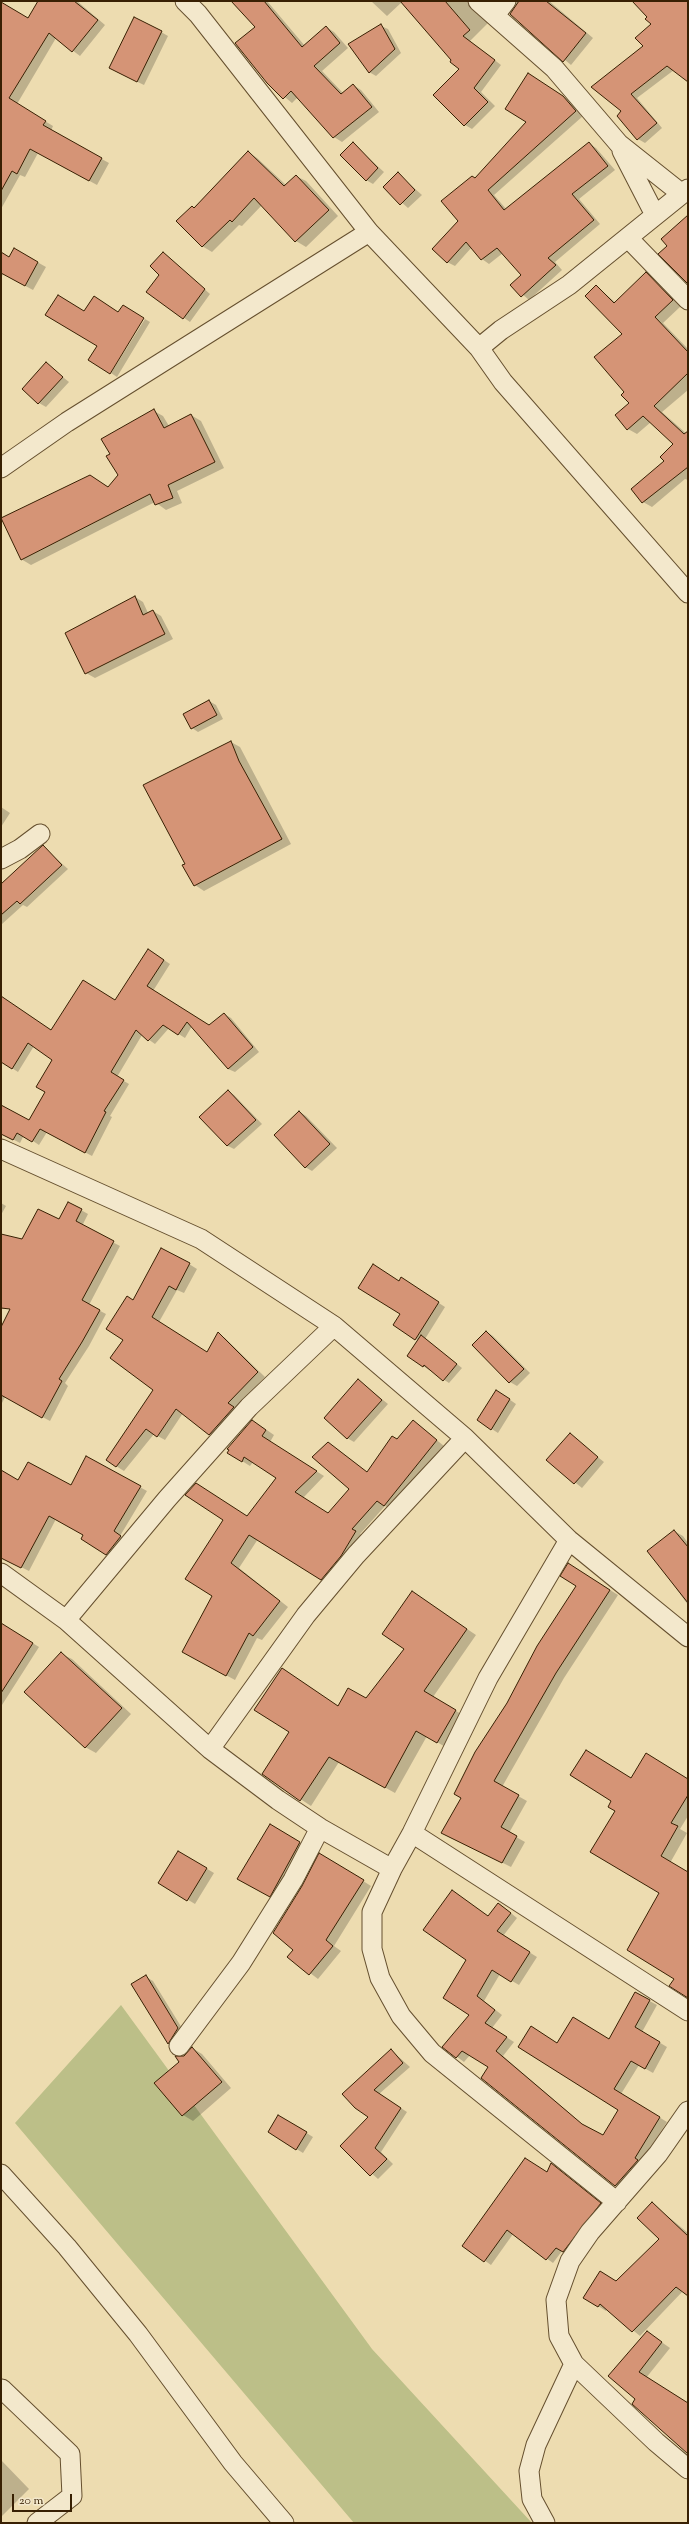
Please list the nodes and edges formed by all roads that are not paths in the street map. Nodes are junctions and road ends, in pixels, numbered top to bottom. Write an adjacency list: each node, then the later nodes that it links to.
1 (185, 1): 7 (street)
2 (478, 1): 3 (street)
3 (501, 8): 4 (street)
4 (619, 144): 5 (street); 6 (street)
5 (685, 192): 6 (street)
6 (655, 215): 8 (street)
7 (369, 232): 10 (street); 11 (street)
8 (628, 238): 9 (street); 10 (street)
9 (688, 300)
10 (479, 348): 12 (street)
11 (1, 468)
12 (688, 592)
13 (40, 834): 14 (street)
14 (1, 859)
15 (1, 1149): 16 (street)
16 (334, 1326): 17 (street); 20 (street)
17 (465, 1438): 18 (street); 22 (street)
18 (569, 1540): 21 (street); 24 (street)
19 (1, 1573): 20 (street)
20 (66, 1620): 22 (street)
21 (688, 1637)
22 (210, 1749): 23 (street)
23 (320, 1828): 25 (street); 27 (street)
24 (412, 1833): 25 (street); 26 (street)
25 (392, 1869): 30 (street)
26 (688, 2011)
27 (179, 2046)
28 (688, 2111): 30 (street)
29 (1, 2174): 35 (street)
30 (617, 2202): 31 (street)
31 (574, 2364): 33 (street); 36 (street)
32 (2, 2389): 34 (street)
33 (688, 2469)
34 (36, 2523)
35 (284, 2523)
36 (545, 2523)

